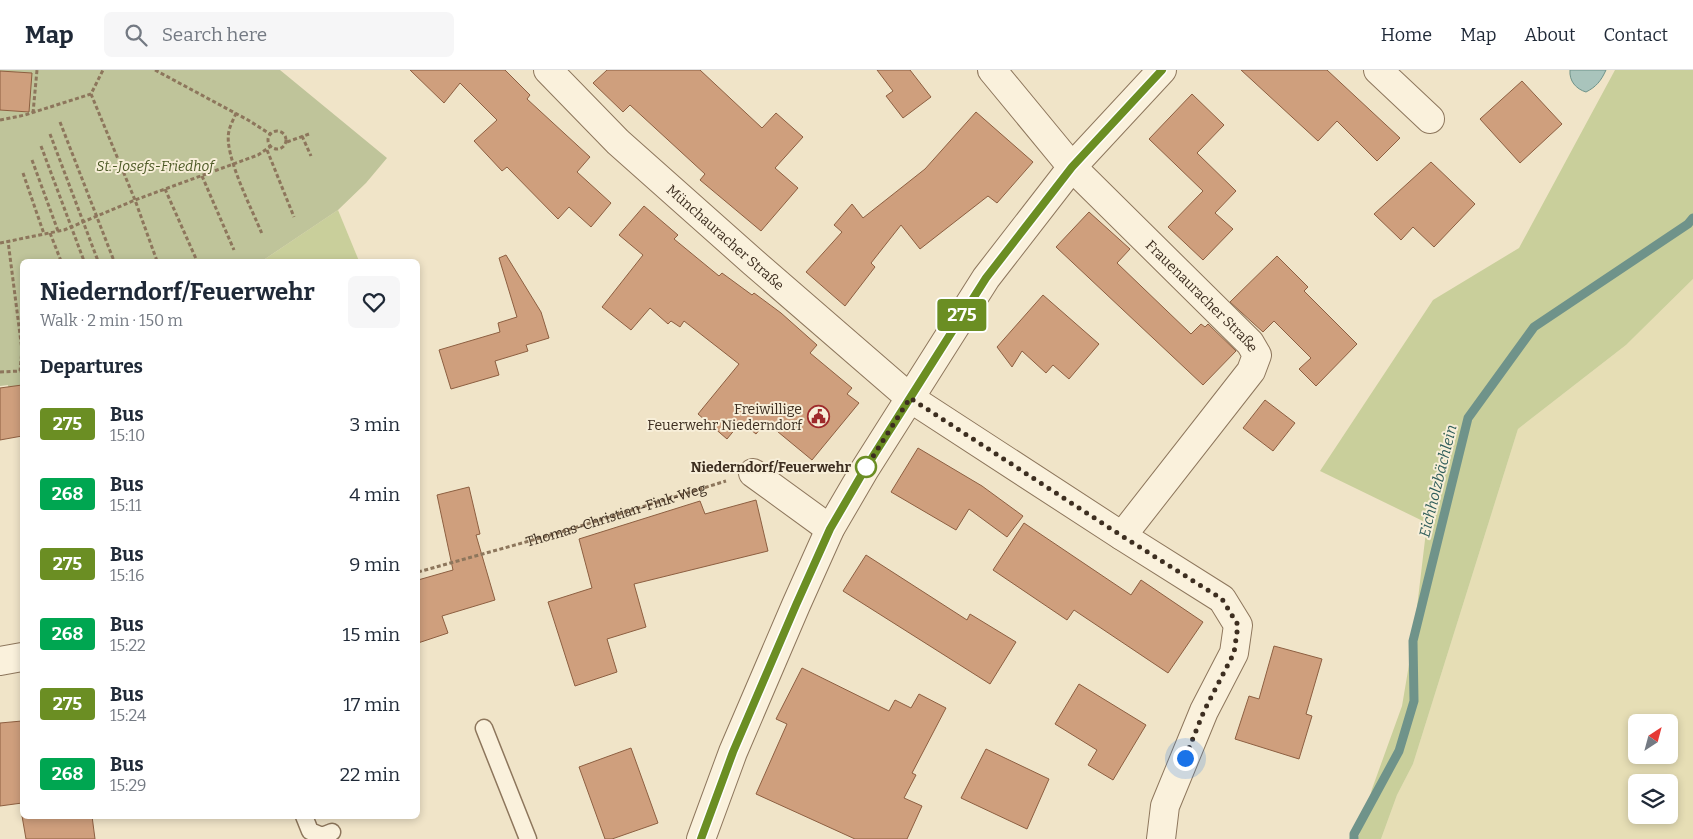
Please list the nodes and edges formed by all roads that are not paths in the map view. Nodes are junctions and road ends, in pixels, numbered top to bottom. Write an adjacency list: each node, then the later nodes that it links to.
1 (548, 70): 7 (street, Münchauracher Straße)
2 (992, 70): 6 (street, Frauenauracher Straße)
3 (1162, 70): 6 (street)
4 (1378, 70): 5 (street)
5 (1430, 119)
6 (1072, 167): 7 (street); 10 (street, Frauenauracher Straße)
7 (910, 398): 9 (street); 10 (street, Münchauracher Straße)
8 (753, 473): 9 (street)
9 (830, 529): 17 (street)
10 (1122, 536): 18 (street, Münchauracher Straße)
11 (20, 657): 12 (street)
12 (0, 661)
13 (484, 728): 16 (lane)
14 (305, 819): 15 (lane)
15 (332, 832)
16 (528, 839)
17 (701, 839)
18 (1161, 839)

